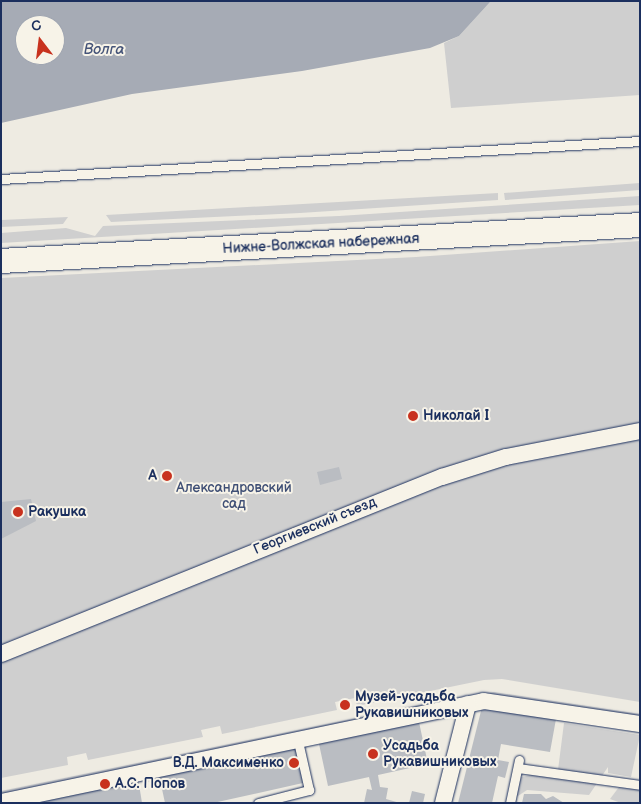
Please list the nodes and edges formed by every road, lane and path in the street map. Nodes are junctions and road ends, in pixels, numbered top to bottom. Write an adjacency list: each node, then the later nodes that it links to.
1 (640, 141): 2 (lane)
2 (1, 179)
3 (640, 225): 4 (main road, Нижне-Волжская набережная)
4 (1, 261)
5 (640, 431): 6 (street, Георгиевский съезд)
6 (1, 654)
7 (468, 704): 8 (street); 9 (street); 14 (street)
8 (640, 724)
9 (298, 741): 11 (street); 13 (lane)
10 (640, 785): 15 (lane)
11 (27, 800): 12 (street)
12 (1, 802)
13 (258, 803)
14 (443, 803)
15 (510, 803)

